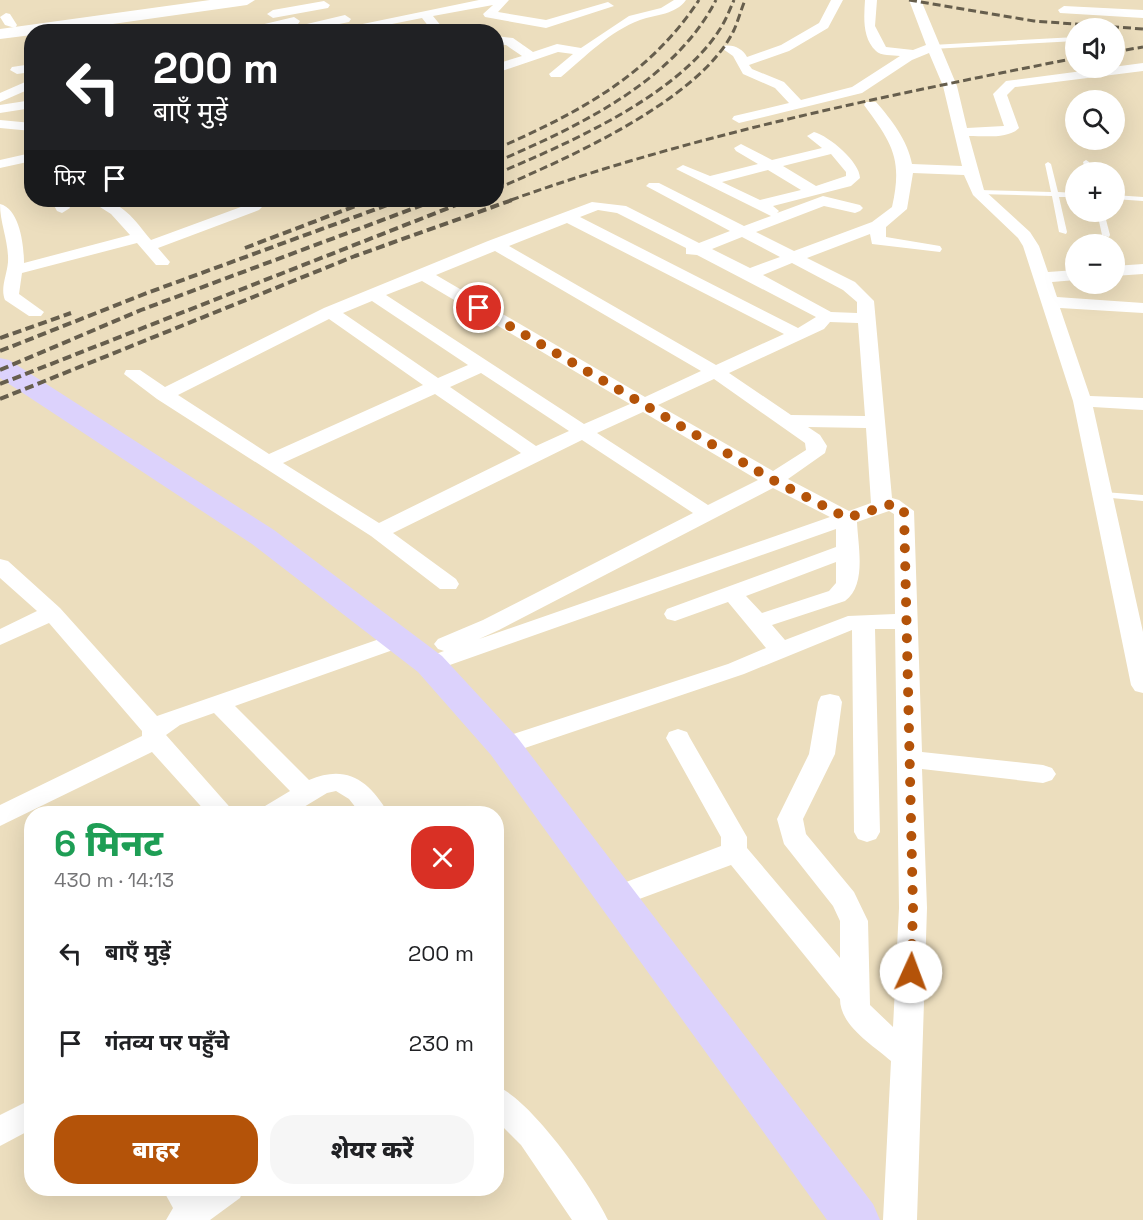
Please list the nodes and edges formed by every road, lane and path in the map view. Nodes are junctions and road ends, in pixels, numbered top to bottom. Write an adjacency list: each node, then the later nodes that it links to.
1 (204, 0): 23 (main road)
2 (247, 0): 23 (main road)
3 (446, 0): 13 (street)
4 (498, 0): 16 (street)
5 (505, 0): 12 (street)
6 (680, 0): 18 (street)
7 (837, 0): 31 (street)
8 (871, 0): 29 (street)
9 (915, 0): 26 (street)
10 (1102, 0): 11 (street)
11 (1078, 1): 15 (street)
12 (603, 3): 18 (street)
13 (330, 9): 19 (street); 20 (street)
14 (1064, 10): 15 (street)
15 (1094, 13): 17 (street)
16 (425, 14): 21 (street); 22 (street)
17 (1143, 14)
18 (640, 16): 28 (street)
19 (249, 24)
20 (297, 24)
21 (372, 24)
22 (433, 24)
23 (4, 26)
24 (1065, 40): 26 (lane)
25 (504, 41): 30 (street)
26 (932, 47): 29 (street); 46 (street)
27 (729, 49): 31 (street)
28 (583, 52): 30 (street); 36 (street)
29 (913, 54): 40 (street)
30 (529, 55): 32 (street)
31 (742, 63): 40 (street)
32 (504, 66)
33 (1143, 67): 46 (street)
34 (24, 69): 35 (street)
35 (18, 70)
36 (556, 74)
37 (24, 87): 38 (street)
38 (0, 98)
39 (24, 105): 42 (street)
40 (798, 105): 43 (street)
41 (871, 105): 54 (street)
42 (0, 109)
43 (739, 119)
44 (0, 124): 45 (street)
45 (24, 126)
46 (961, 132): 56 (street)
47 (814, 136): 49 (street)
48 (741, 147): 53 (street)
49 (834, 149): 53 (street); 59 (street)
50 (24, 159): 51 (street)
51 (0, 164)
52 (1048, 164): 61 (lane)
53 (770, 165): 57 (street); 59 (street)
54 (905, 168): 56 (street); 72 (street)
55 (683, 169): 57 (street)
56 (970, 171): 60 (street)
57 (708, 181): 65 (street)
58 (654, 186): 73 (street)
59 (814, 191): 65 (street)
60 (978, 192): 61 (lane); 88 (street)
61 (1054, 194): 62 (lane); 74 (lane)
62 (1065, 194)
63 (1125, 198): 64 (lane)
64 (1143, 199)
65 (759, 205): 71 (street)
66 (110, 207): 75 (street)
67 (254, 207): 75 (street)
68 (0, 208): 79 (street)
69 (855, 208): 71 (street)
70 (568, 217): 76 (street); 77 (street); 82 (street)
71 (784, 217): 73 (street)
72 (878, 225): 78 (street); 80 (street)
73 (742, 232): 77 (street); 80 (street)
74 (1063, 232)
75 (142, 242): 79 (street); 81 (street)
76 (494, 244): 85 (street); 99 (street)
77 (700, 248): 82 (street); 86 (street)
78 (934, 249)
79 (10, 257): 92 (street)
80 (790, 257): 86 (street); 95 (street)
81 (162, 262)
82 (659, 263): 96 (street)
83 (1143, 268): 84 (street)
84 (1125, 270)
85 (422, 274): 89 (street); 104 (street)
86 (750, 274): 94 (street)
87 (1065, 276): 88 (street)
88 (1042, 278): 90 (street)
89 (374, 295): 93 (street); 98 (street)
90 (1050, 302): 91 (street); 103 (street)
91 (1143, 308)
92 (35, 312)
93 (330, 312): 101 (street); 102 (street)
94 (825, 317): 95 (street); 96 (street)
95 (866, 318): 107 (street)
96 (797, 334): 99 (street)
97 (0, 366): 129 (highway)
98 (481, 366): 101 (street); 108 (street)
99 (714, 370): 104 (street); 106 (street)
100 (133, 374): 102 (street)
101 (435, 387): 109 (street); 110 (street)
102 (164, 395): 110 (street)
103 (1082, 401): 105 (street); 112 (street)
104 (643, 404): 108 (street); 111 (street)
105 (1143, 404)
106 (787, 421): 107 (street); 111 (street)
107 (875, 422): 114 (street)
108 (581, 433): 109 (street); 115 (street)
109 (535, 454): 117 (street)
110 (268, 462): 117 (street)
111 (773, 480): 115 (street); 116 (street)
112 (1104, 495): 113 (lane); 130 (street)
113 (1143, 498)
114 (882, 506): 116 (street); 125 (street)
115 (708, 514): 129 (street)
116 (847, 518): 118 (street); 129 (street)
117 (378, 532): 120 (street)
118 (846, 551): 121 (street); 126 (street)
119 (0, 566): 122 (street)
120 (448, 584)
121 (732, 593): 123 (street); 126 (street)
122 (52, 614): 127 (street); 133 (street)
123 (675, 614)
124 (863, 621): 125 (street); 128 (street); 143 (street)
125 (906, 621): 136 (street)
126 (756, 623): 128 (street)
127 (0, 638)
128 (781, 651): 135 (street)
129 (416, 653): 132 (street); 135 (highway)
130 (1143, 685)
131 (830, 702): 146 (street)
132 (219, 704): 133 (street); 138 (street)
133 (155, 735): 139 (street); 142 (street)
134 (678, 738): 144 (street)
135 (504, 746): 145 (highway)
136 (910, 759): 137 (street); 147 (street)
137 (1043, 774)
138 (308, 793): 140 (street); 141 (street)
139 (216, 806)
140 (286, 806)
141 (369, 806)
142 (0, 816)
143 (867, 832)
144 (734, 850): 145 (street); 146 (street)
145 (615, 897): 154 (highway)
146 (853, 994): 147 (street)
147 (908, 1057): 155 (street)
148 (504, 1107): 153 (street)
149 (24, 1117): 150 (street)
150 (0, 1132)
151 (209, 1196): 152 (street)
152 (185, 1206)
153 (591, 1220)
154 (856, 1220)
155 (900, 1220)

